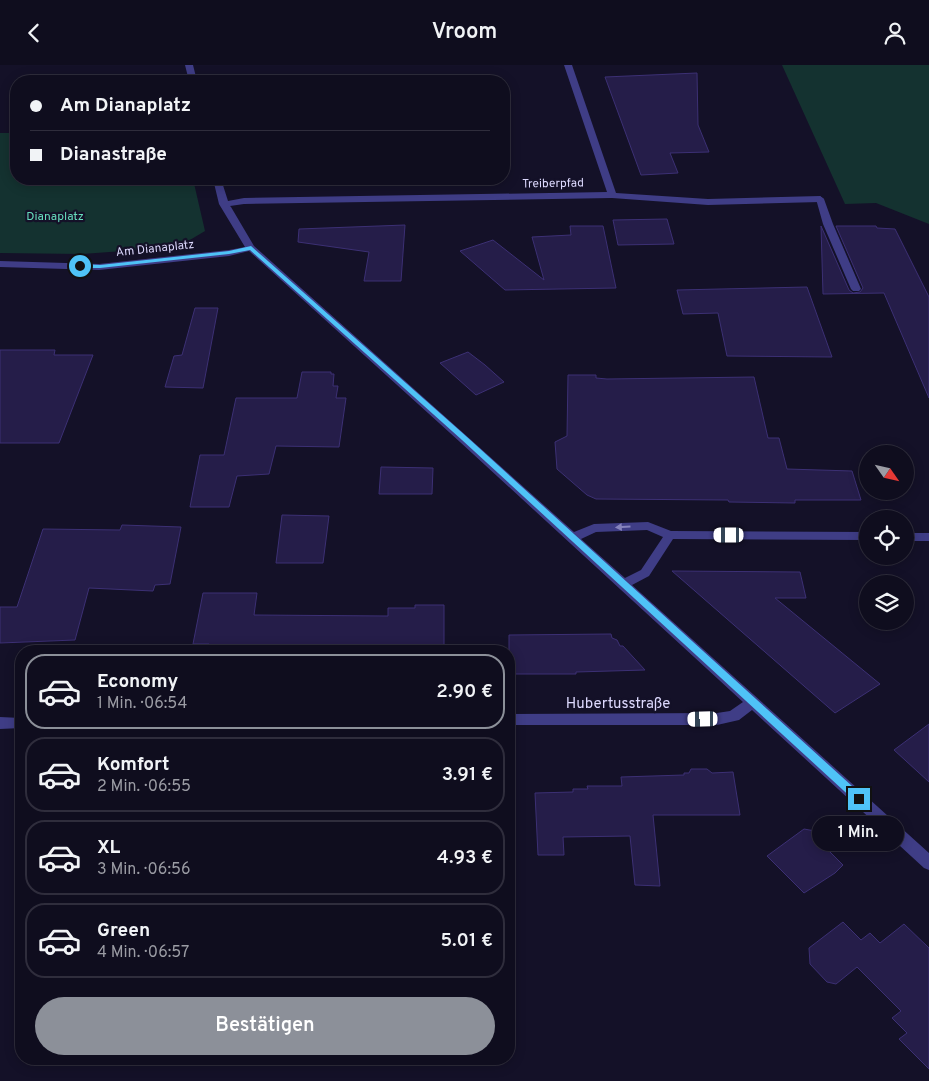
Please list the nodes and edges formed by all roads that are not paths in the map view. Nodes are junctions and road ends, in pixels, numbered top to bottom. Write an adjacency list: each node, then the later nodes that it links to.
1 (568, 65): 3 (street, Treiberpfad)
2 (219, 185): 4 (street)
3 (612, 195): 4 (street, Treiberpfad); 7 (street, Treiberpfad)
4 (224, 204): 5 (street)
5 (251, 248): 6 (street, Am Dianaplatz); 12 (street)
6 (0, 264)
7 (856, 289)
8 (670, 535): 9 (street); 12 (street, one-way to 12); 13 (street)
9 (859, 536)
10 (914, 537): 11 (street)
11 (929, 537)
12 (573, 538): 13 (street)
13 (624, 584): 14 (street)
14 (753, 703): 15 (street, Hubertusstraße); 18 (street)
15 (515, 720)
16 (0, 723): 17 (street)
17 (15, 723)
18 (929, 863)

